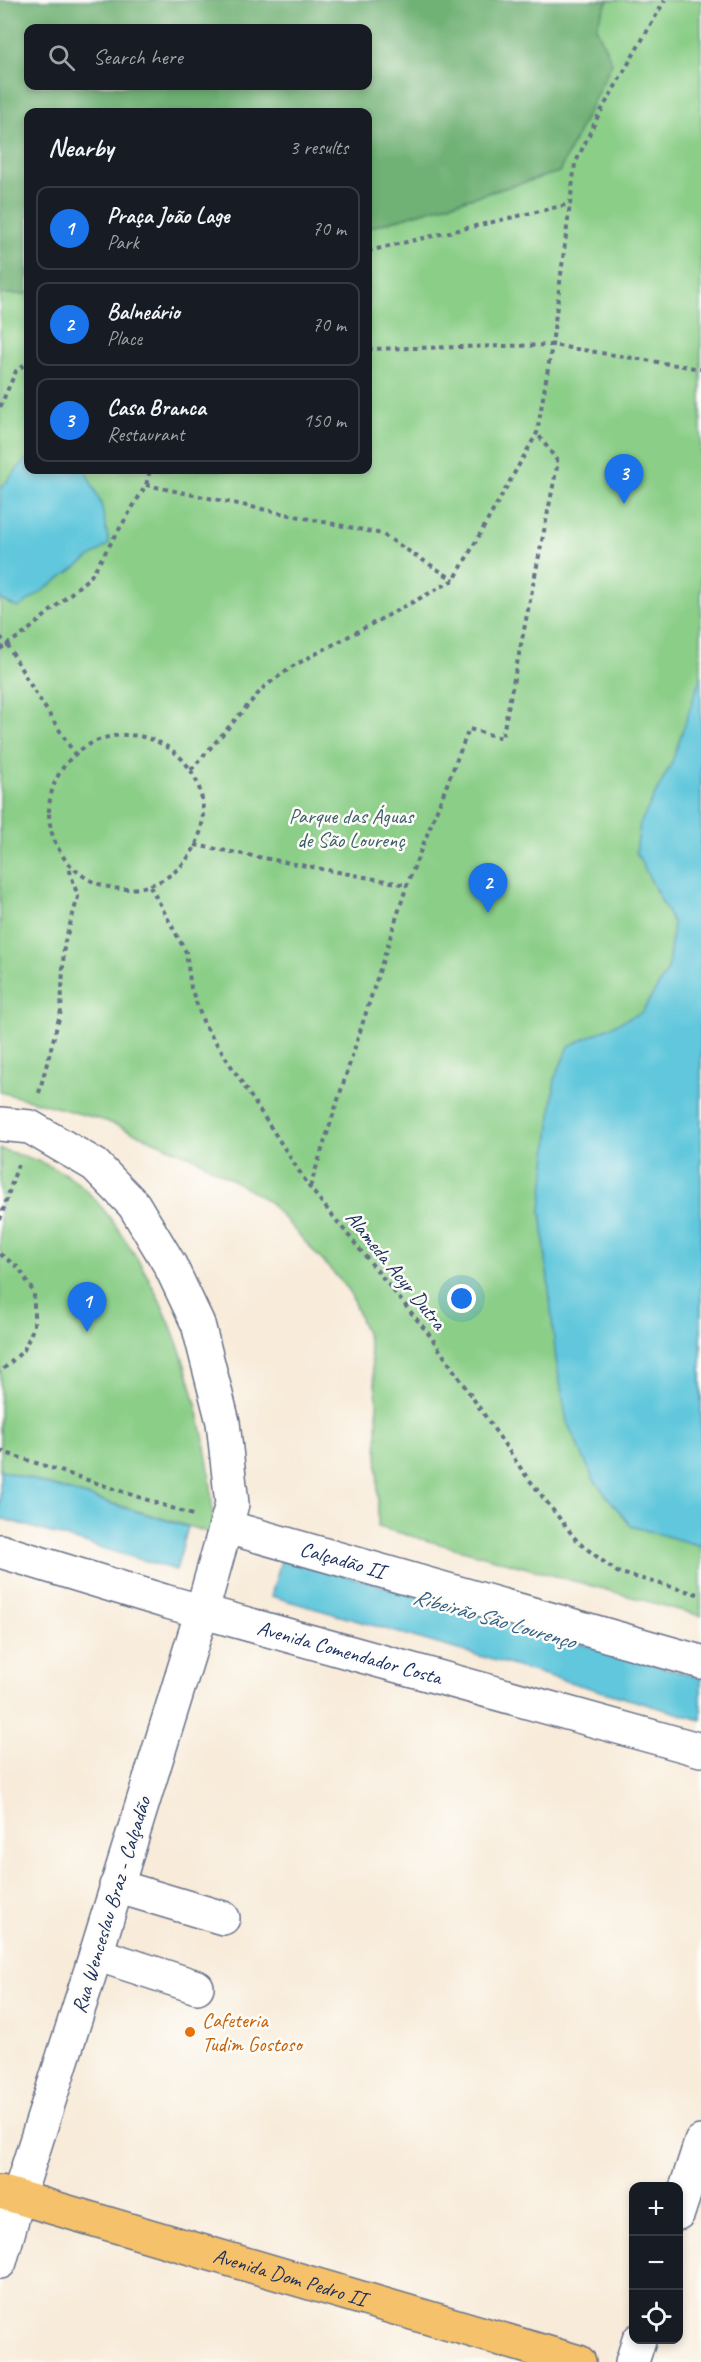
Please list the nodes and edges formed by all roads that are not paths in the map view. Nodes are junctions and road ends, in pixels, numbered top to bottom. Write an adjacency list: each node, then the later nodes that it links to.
1 (0, 1116): 2 (street, Rua Wenceslau Braz - Calçadão)
2 (15, 1126): 3 (street, Rua Wenceslau Braz - Calçadão)
3 (227, 1527): 5 (street, Rua Wenceslau Braz - Calçadão); 6 (street, Calçadão II)
4 (0, 1551): 5 (street, Avenida Comendador Costa)
5 (201, 1611): 7 (street, Avenida Comendador Costa); 8 (street, Rua Wenceslau Braz - Calçadão)
6 (701, 1662)
7 (701, 1750)
8 (116, 1886): 9 (street); 10 (street, Rua Wenceslau Braz - Calçadão)
9 (223, 1918)
10 (96, 1954): 11 (street); 13 (street, Rua Wenceslau Braz - Calçadão)
11 (197, 1987)
12 (701, 2142): 14 (street)
13 (9, 2195): 15 (street, Rua Wenceslau Braz - Calçadão); 17 (main road, Avenida Dom Pedro II)
14 (683, 2198)
15 (0, 2262)
16 (638, 2344): 18 (street)
17 (579, 2362)
18 (632, 2362)

